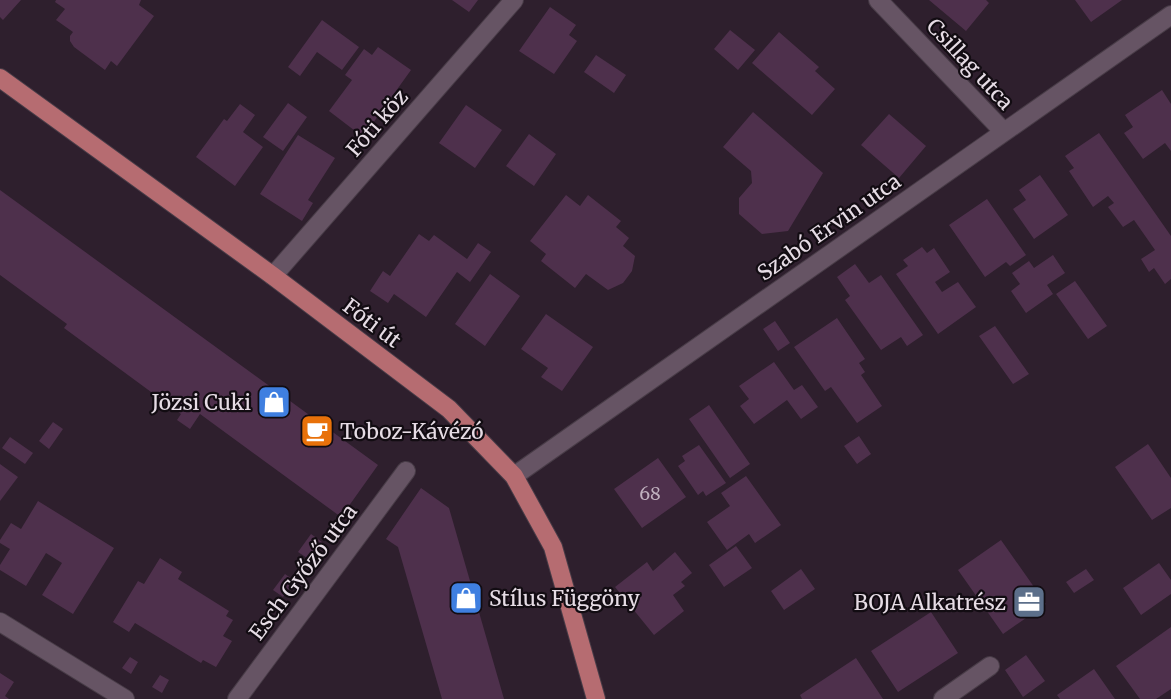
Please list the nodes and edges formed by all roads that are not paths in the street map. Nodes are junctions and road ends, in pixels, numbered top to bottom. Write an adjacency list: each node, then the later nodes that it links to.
1 (514, 0): 6 (street, Fóti köz)
2 (878, 0): 5 (street, Csillag utca)
3 (1171, 15): 5 (street, Szabó Ervin utca)
4 (0, 78): 6 (main road, Fóti út)
5 (1004, 132): 8 (street, Szabó Ervin utca)
6 (273, 276): 8 (main road, Fóti út)
7 (406, 471): 12 (street, Esch Győző utca)
8 (514, 476): 13 (main road, Fóti út)
9 (0, 622): 11 (street)
10 (990, 666): 14 (street)
11 (125, 699)
12 (237, 699)
13 (596, 699)
14 (943, 699)

